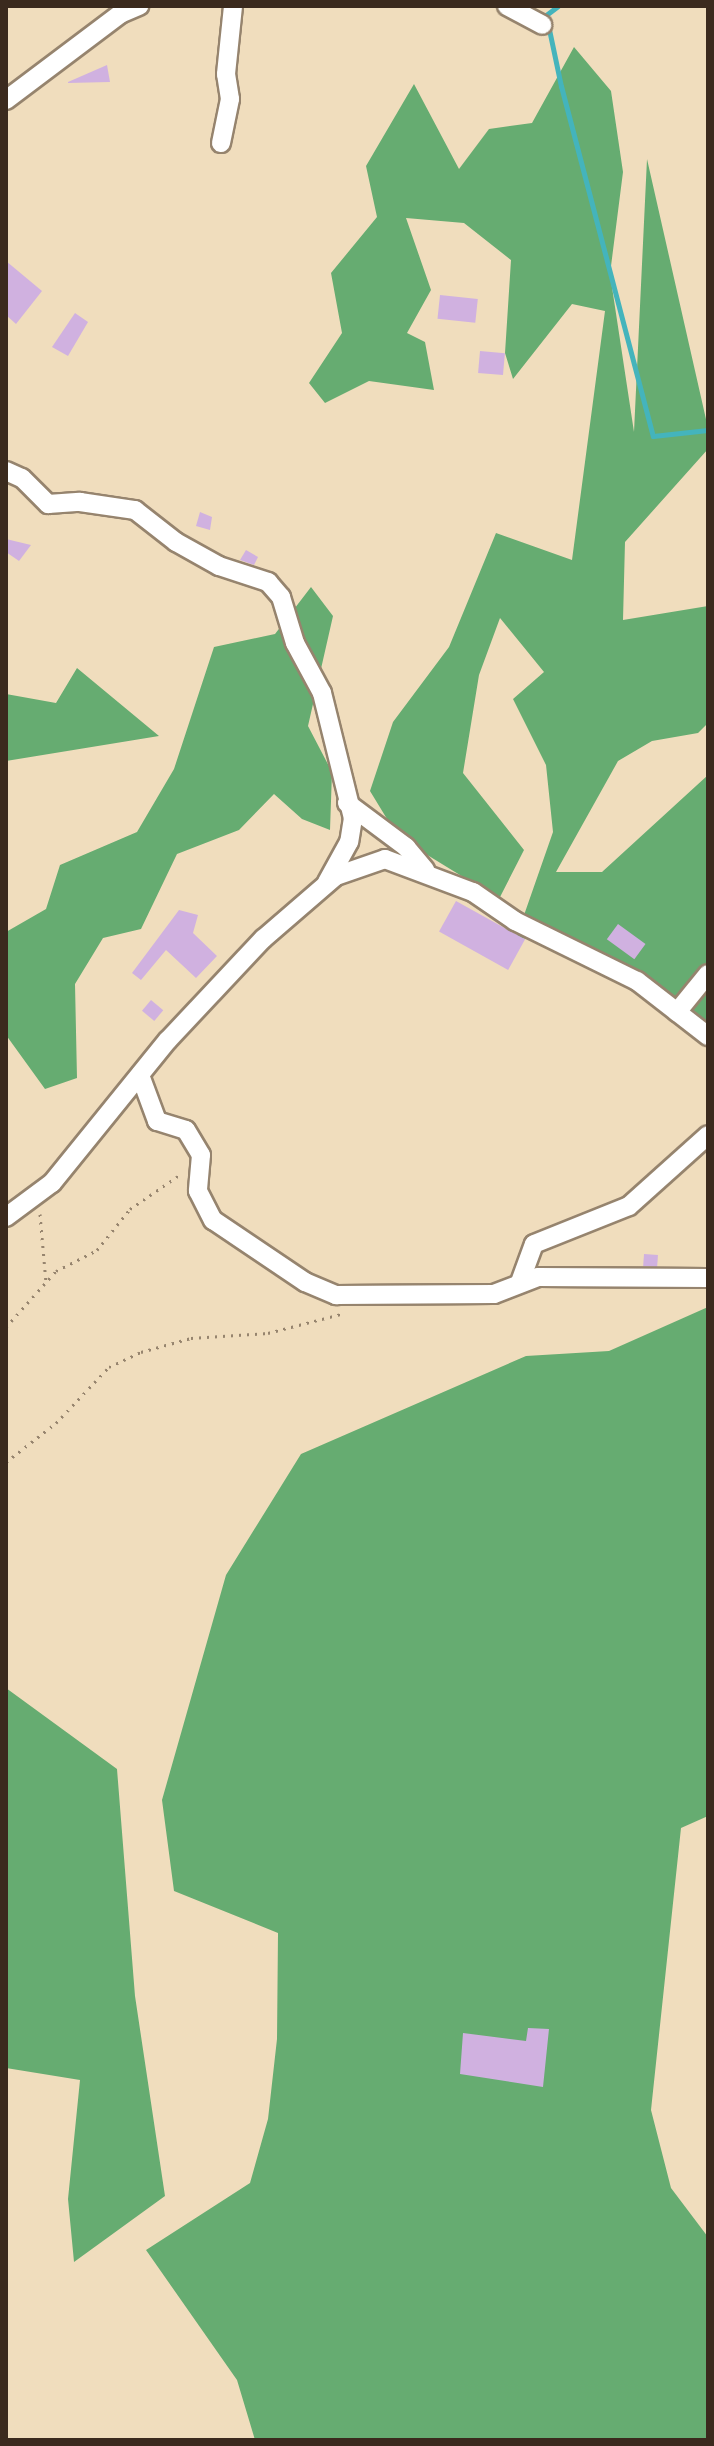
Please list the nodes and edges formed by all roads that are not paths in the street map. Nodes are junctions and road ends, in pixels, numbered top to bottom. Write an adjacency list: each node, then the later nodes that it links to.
1 (139, 6): 5 (street)
2 (233, 6): 6 (street)
3 (507, 6): 4 (street)
4 (542, 25)
5 (6, 100)
6 (221, 143)
7 (6, 471): 8 (street)
8 (345, 802): 9 (street); 10 (street)
9 (425, 870): 10 (street); 12 (street)
10 (325, 885): 14 (street)
11 (708, 974): 12 (street)
12 (677, 1012): 13 (street)
13 (708, 1036)
14 (140, 1075): 16 (street); 18 (street)
15 (708, 1135): 18 (street)
16 (6, 1217)
17 (708, 1278): 18 (street)
18 (520, 1282)

